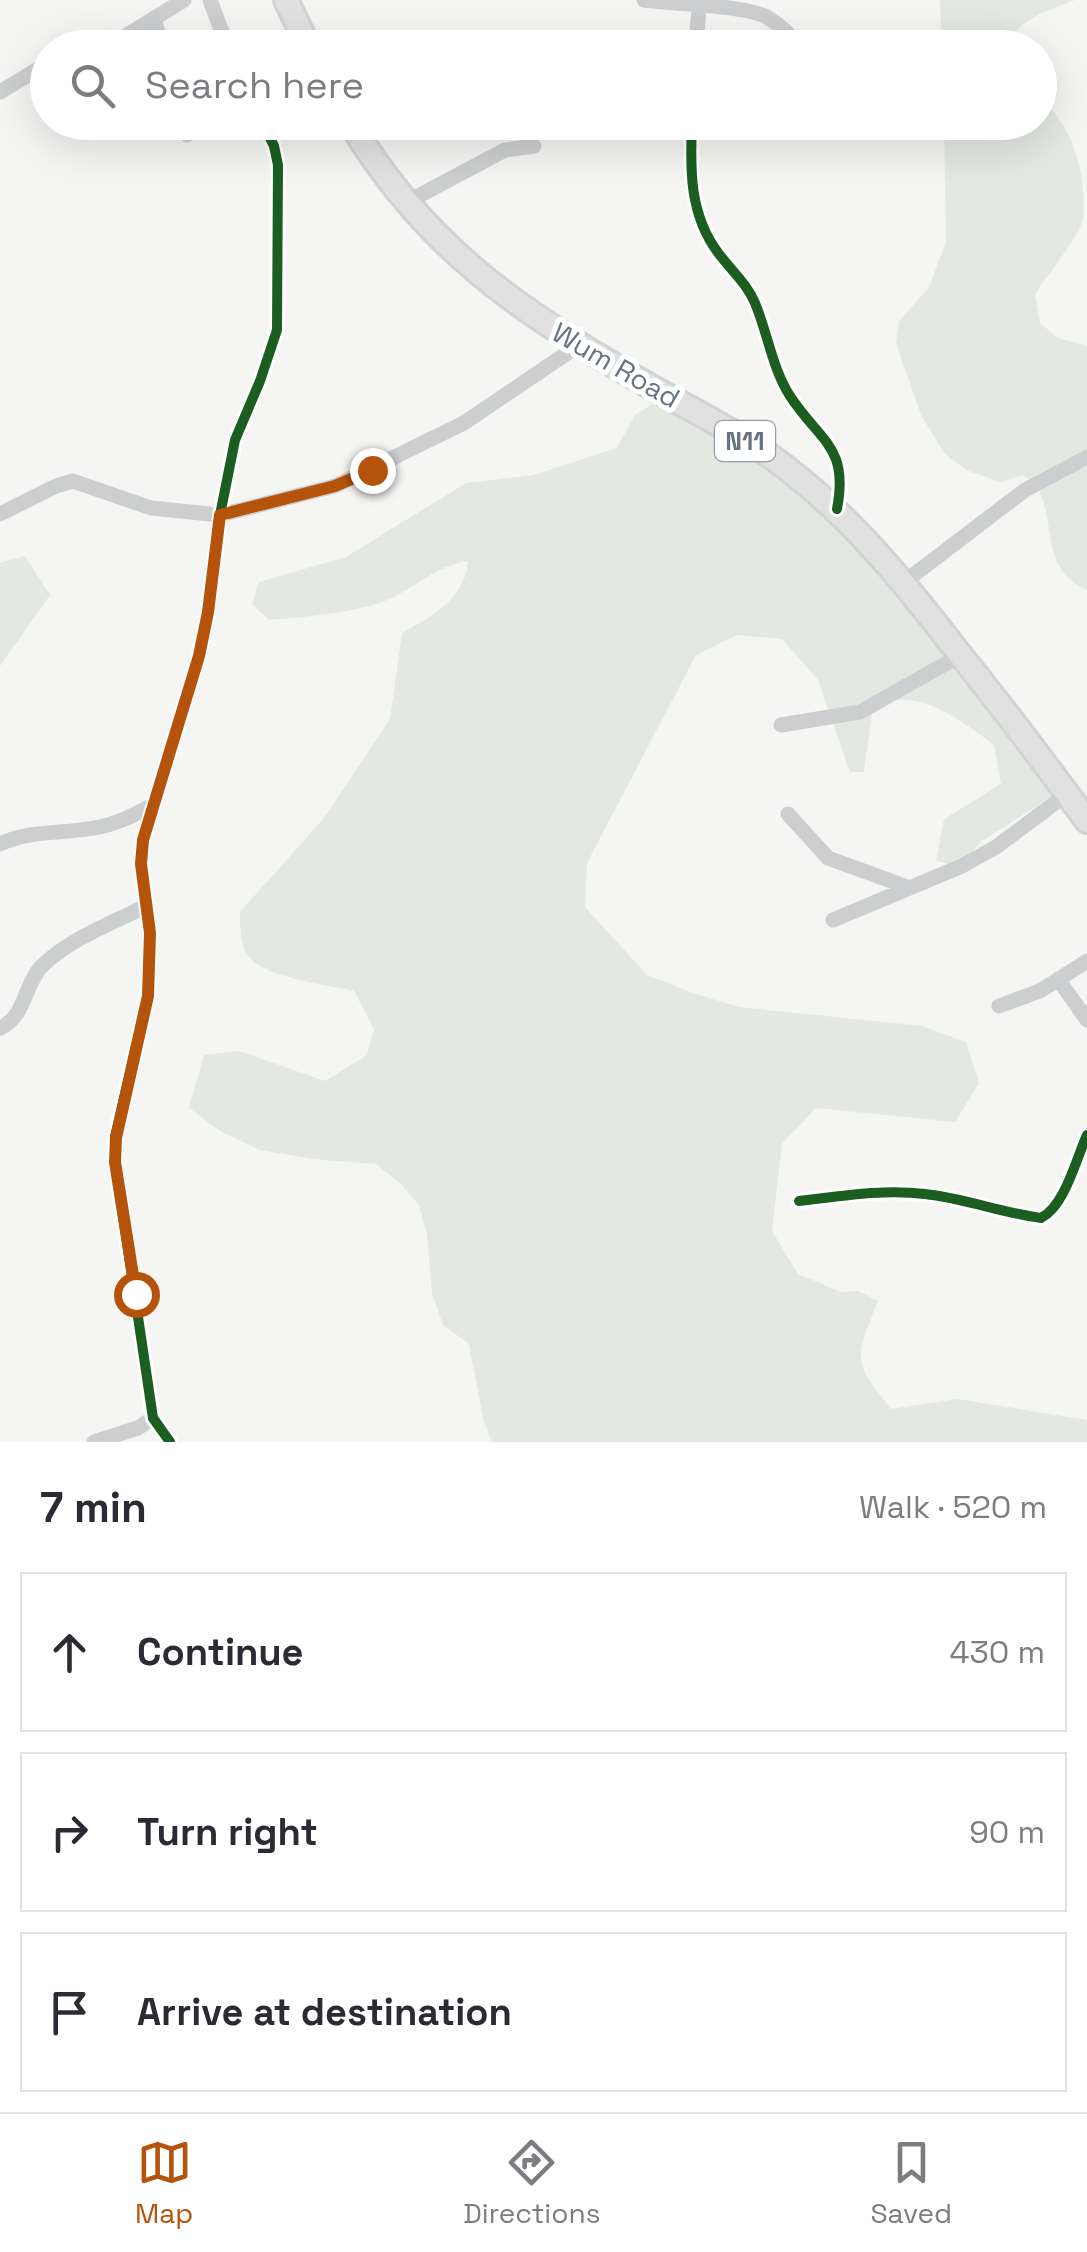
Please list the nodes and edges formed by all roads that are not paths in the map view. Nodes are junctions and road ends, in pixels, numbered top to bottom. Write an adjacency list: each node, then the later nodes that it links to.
1 (184, 0): 7 (street)
2 (210, 0): 10 (street)
3 (286, 0): 11 (highway)
4 (644, 0): 6 (street)
5 (720, 4): 6 (street); 13 (street)
6 (699, 6): 12 (street)
7 (154, 18): 8 (street); 9 (street)
8 (135, 30)
9 (157, 30)
10 (221, 30)
11 (300, 30)
12 (697, 30)
13 (785, 30)
14 (30, 74): 15 (street)
15 (0, 92)
16 (271, 140): 25 (street)
17 (362, 140): 20 (highway, Wum Road / N11)
18 (692, 140): 23 (street)
19 (534, 146): 20 (street)
20 (407, 202): 21 (highway, Wum Road / N11)
21 (578, 345): 23 (highway, Wum Road / N11); 25 (street)
22 (1087, 457): 26 (street)
23 (837, 510): 26 (highway, Wum Road / N11)
24 (0, 514): 25 (street)
25 (220, 515): 30 (street)
26 (903, 583): 27 (highway, Wum Road / N11)
27 (961, 655): 28 (street); 29 (highway, Wum Road / N11)
28 (781, 726)
29 (1067, 794): 32 (highway, Wum Road / N11); 34 (street)
30 (152, 805): 33 (street); 35 (street)
31 (788, 814): 34 (street)
32 (1087, 822)
33 (0, 844)
34 (910, 888): 36 (street)
35 (146, 906): 41 (street); 44 (street)
36 (833, 920)
37 (1087, 962): 38 (street)
38 (1058, 978): 39 (street); 40 (street)
39 (999, 1006)
40 (1087, 1020)
41 (0, 1028)
42 (1087, 1135): 43 (street)
43 (800, 1201)
44 (153, 1418): 45 (street); 46 (street)
45 (94, 1442)
46 (170, 1442)

